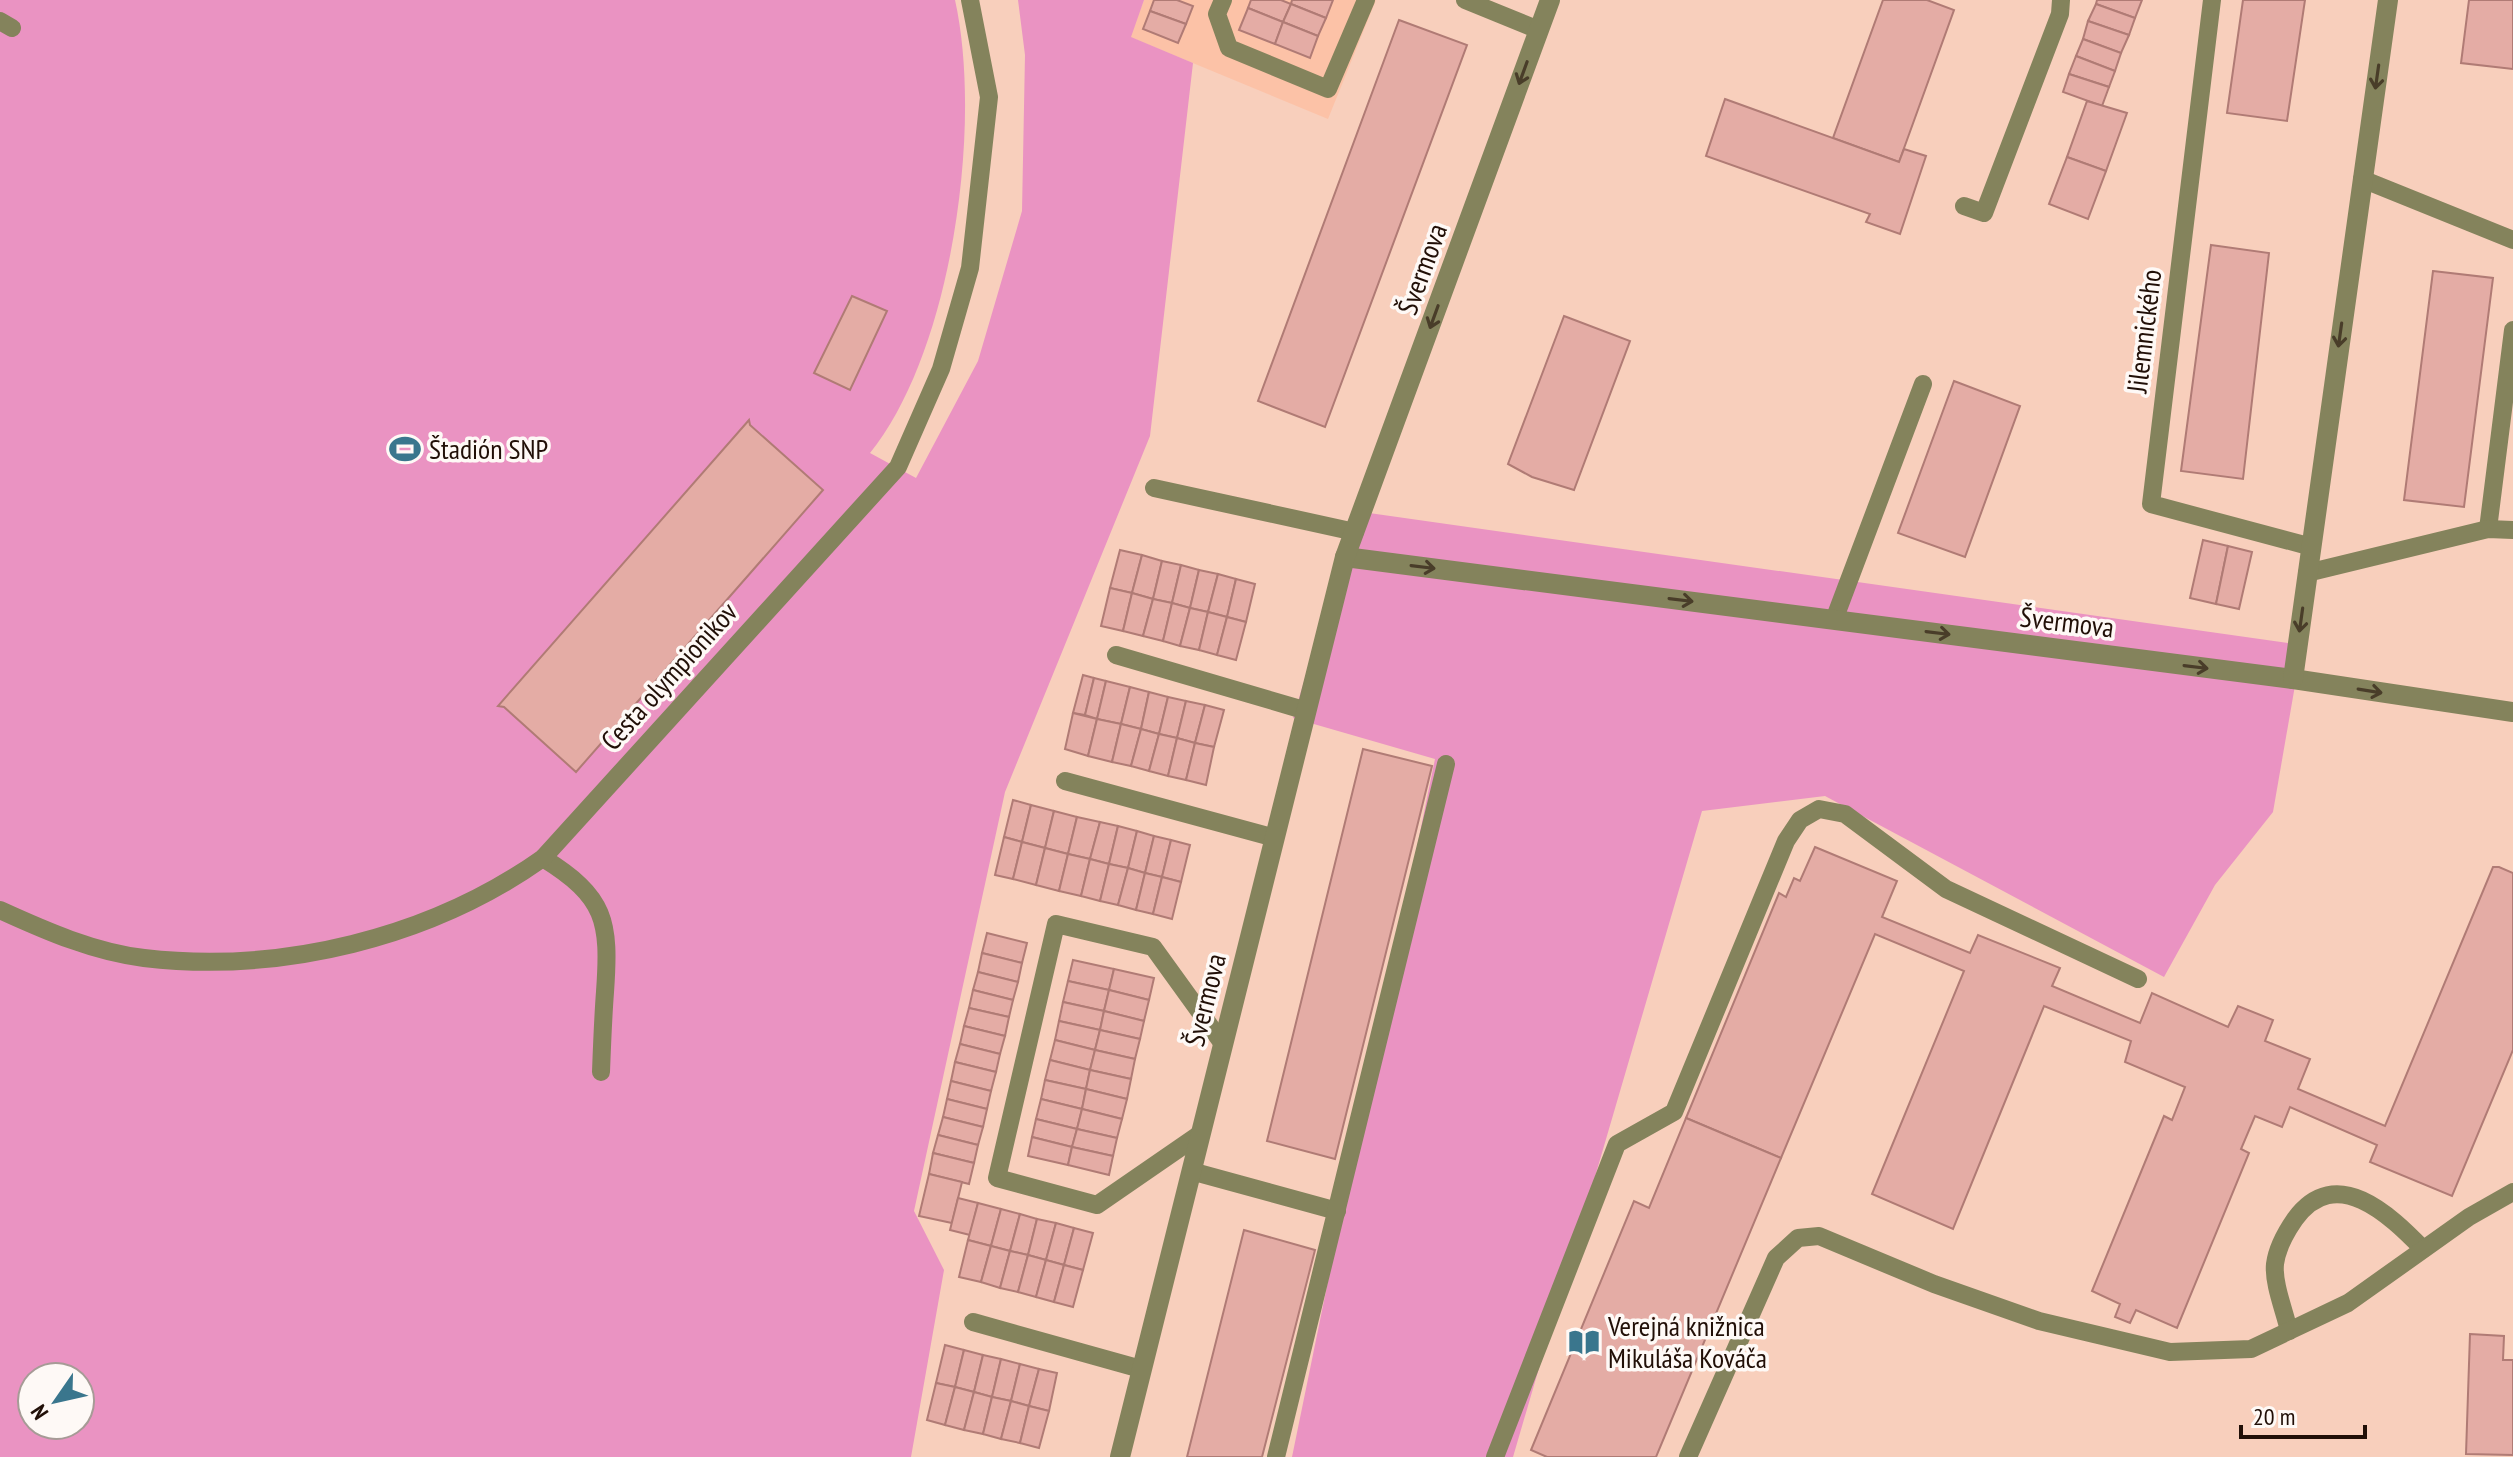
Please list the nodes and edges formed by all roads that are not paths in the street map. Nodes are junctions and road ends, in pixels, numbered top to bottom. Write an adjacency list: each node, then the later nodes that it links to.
1 (970, 0): 30 (lane, Cesta olympionikov)
2 (1223, 0): 3 (lane)
3 (1366, 0)
4 (1465, 0): 9 (lane)
5 (1550, 0): 9 (street, Švermova)
6 (2061, 0): 11 (lane)
7 (2212, 0): 19 (lane, Jilemnického)
8 (2388, 0): 10 (street, one-way to 10)
9 (1539, 30): 18 (street, Švermova, one-way to 18)
10 (2362, 179): 12 (lane); 19 (street, one-way to 19)
11 (1964, 206)
12 (2513, 240)
13 (2513, 330): 16 (lane)
14 (1923, 384): 22 (lane)
15 (1154, 488): 18 (lane)
16 (2488, 529): 17 (lane); 21 (lane)
17 (2513, 530)
18 (1355, 532): 20 (street, Švermova)
19 (2312, 547): 21 (street)
20 (1345, 557): 22 (street, Švermova, one-way to 22); 25 (street, Švermova)
21 (2307, 573): 24 (street, one-way to 24)
22 (1834, 620): 24 (street, Švermova, one-way to 24)
23 (1116, 655): 25 (lane)
24 (2293, 679): 26 (street, one-way to 26)
25 (1307, 711): 29 (street, Švermova)
26 (2513, 712)
27 (1446, 764): 38 (lane)
28 (1065, 781): 29 (lane)
29 (1275, 838): 33 (street, Švermova)
30 (543, 858): 31 (lane, Cesta olympionikov); 34 (lane)
31 (0, 910)
32 (2138, 979): 45 (lane)
33 (1223, 1044): 35 (street, Švermova); 35 (lane)
34 (601, 1072)
35 (1200, 1134): 36 (street, Švermova)
36 (1191, 1171): 38 (lane); 42 (street, Švermova)
37 (2513, 1192): 39 (lane)
38 (1337, 1211): 44 (lane)
39 (2423, 1249): 41 (lane); 41 (lane)
40 (973, 1322): 42 (lane)
41 (2289, 1331): 46 (lane)
42 (1141, 1369): 43 (street, Švermova)
43 (1120, 1457)
44 (1276, 1457)
45 (1495, 1457)
46 (1688, 1457)

